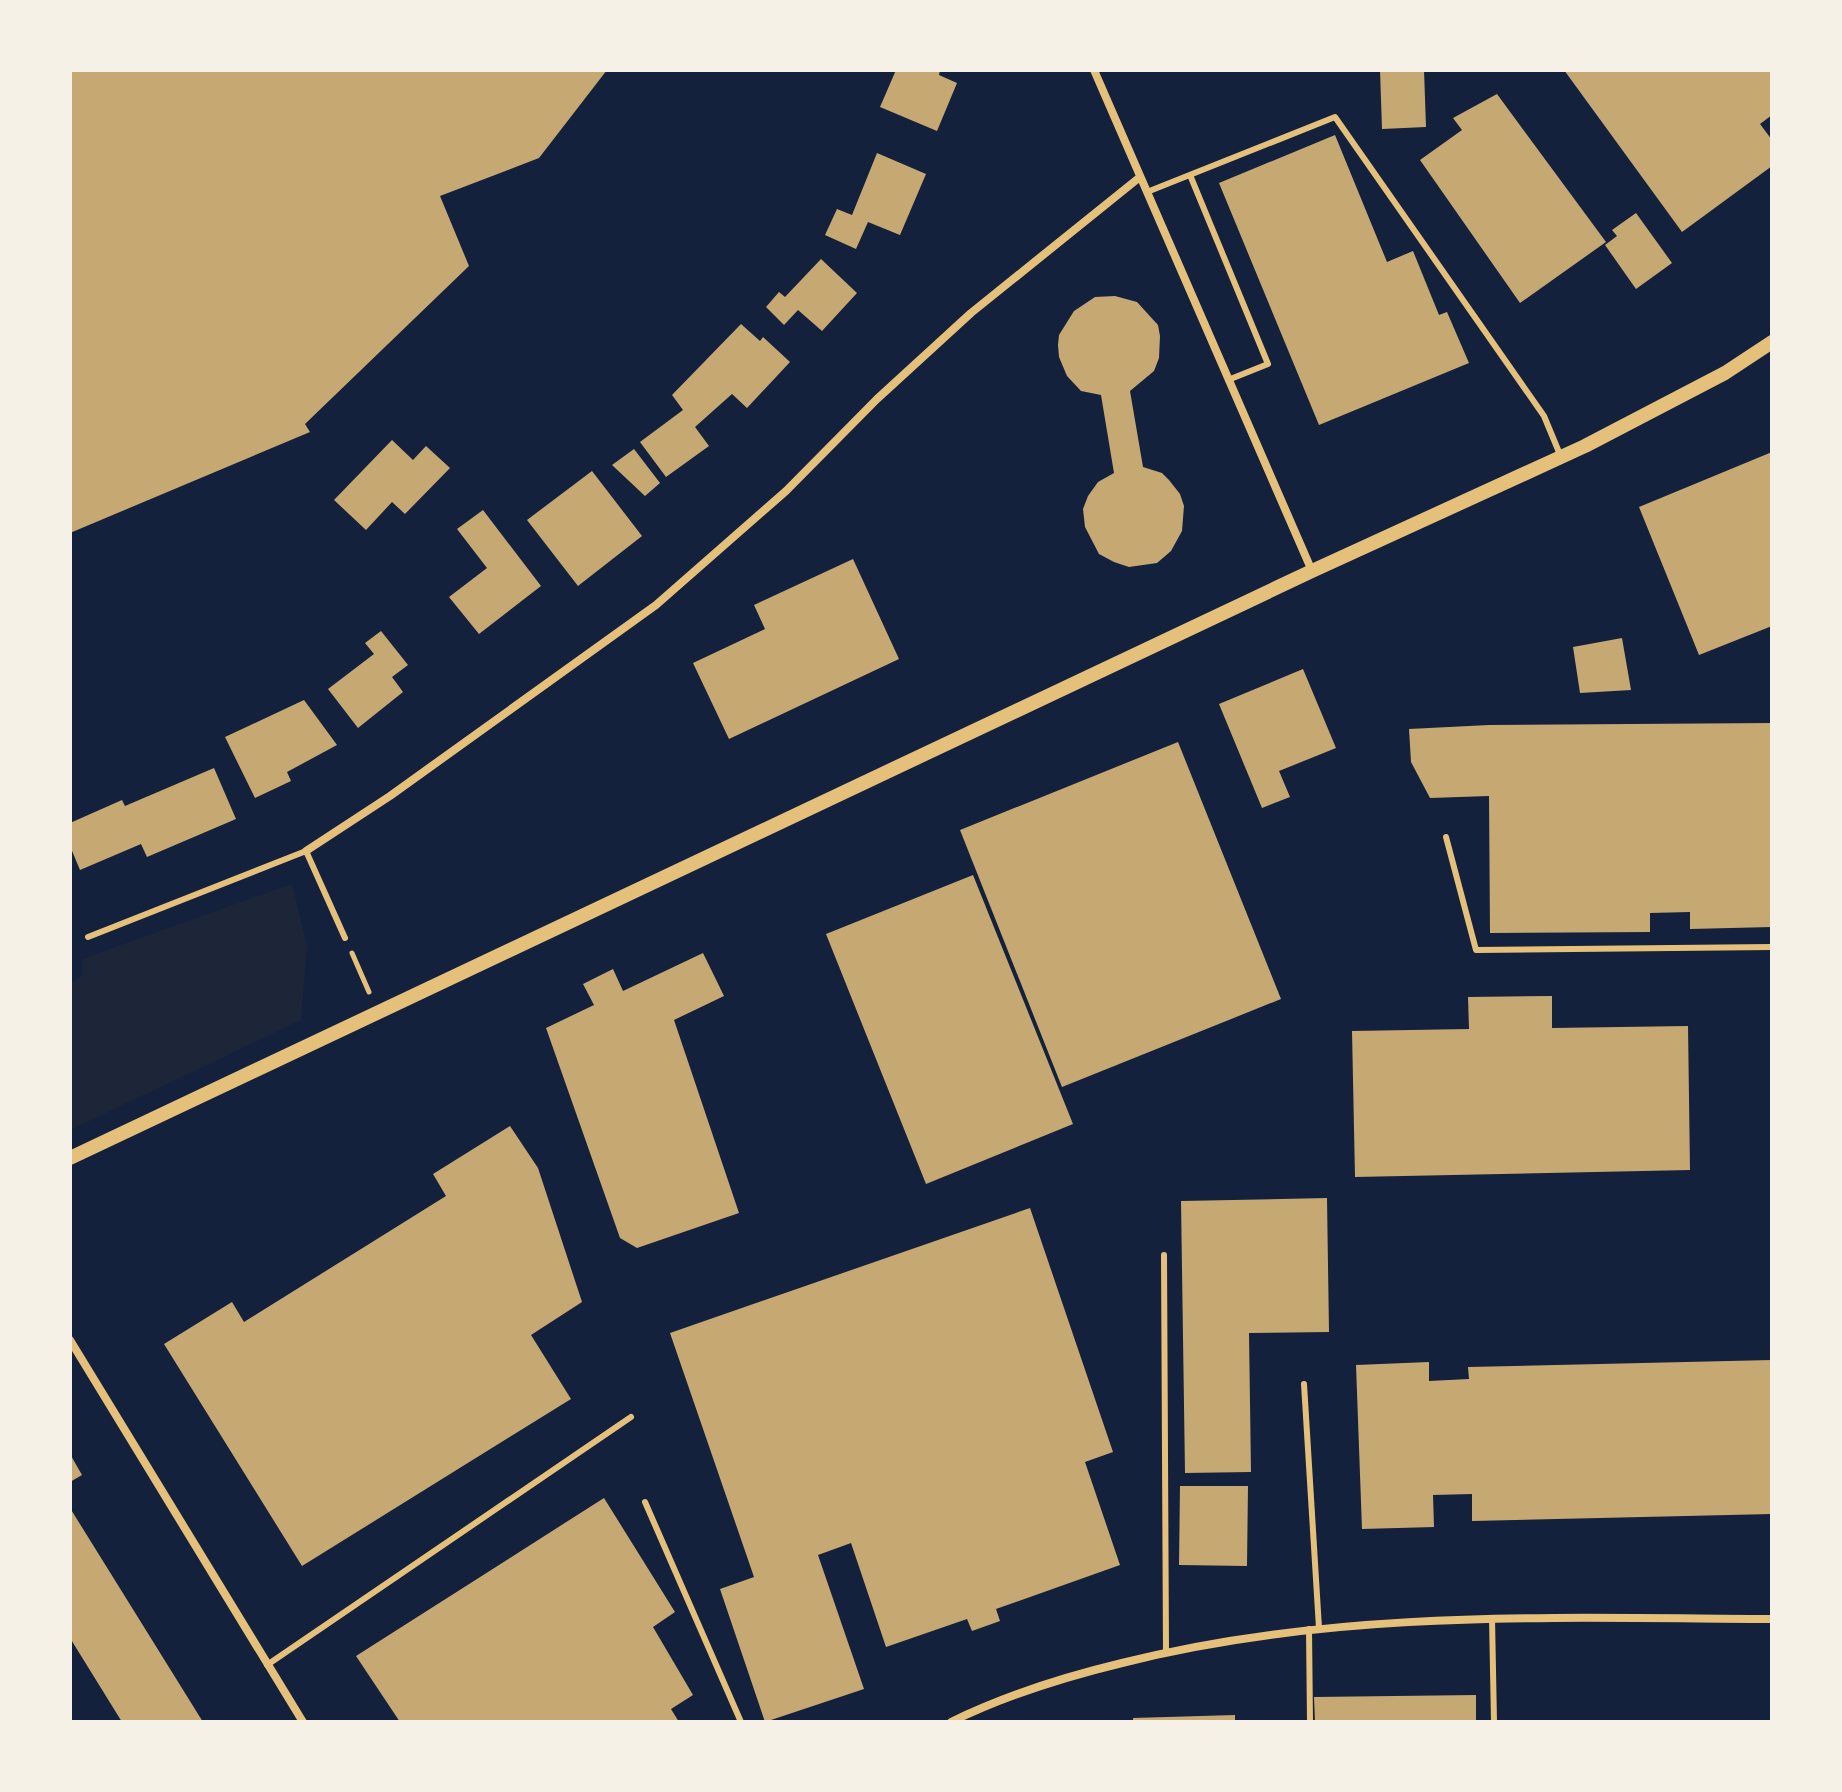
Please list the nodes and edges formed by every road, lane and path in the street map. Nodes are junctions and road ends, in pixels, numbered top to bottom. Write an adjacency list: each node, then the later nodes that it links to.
1 (1094, 70): 3 (street)
2 (1190, 175): 4 (lane); 6 (lane); 7 (lane)
3 (1140, 177): 4 (street); 10 (street)
4 (1147, 192): 6 (street)
5 (1772, 342): 7 (street)
6 (1228, 380): 8 (street)
7 (1561, 457): 8 (street)
8 (1312, 571): 14 (street)
9 (1446, 837): 13 (lane)
10 (306, 851): 11 (lane); 12 (lane)
11 (88, 937)
12 (345, 938): 14 (path)
13 (1772, 947)
14 (379, 1013): 15 (street)
15 (70, 1158)
16 (1164, 1255): 25 (lane)
17 (70, 1340): 26 (street)
18 (1304, 1384): 23 (lane)
19 (631, 1417): 26 (lane)
20 (645, 1502): 28 (lane)
21 (1492, 1618): 22 (street); 23 (street); 31 (lane)
22 (1772, 1619)
23 (1319, 1628): 24 (street)
24 (1309, 1629): 25 (street); 30 (lane)
25 (1166, 1652): 29 (street)
26 (267, 1665): 27 (street)
27 (303, 1722)
28 (741, 1722)
29 (951, 1722)
30 (1310, 1722)
31 (1494, 1722)

